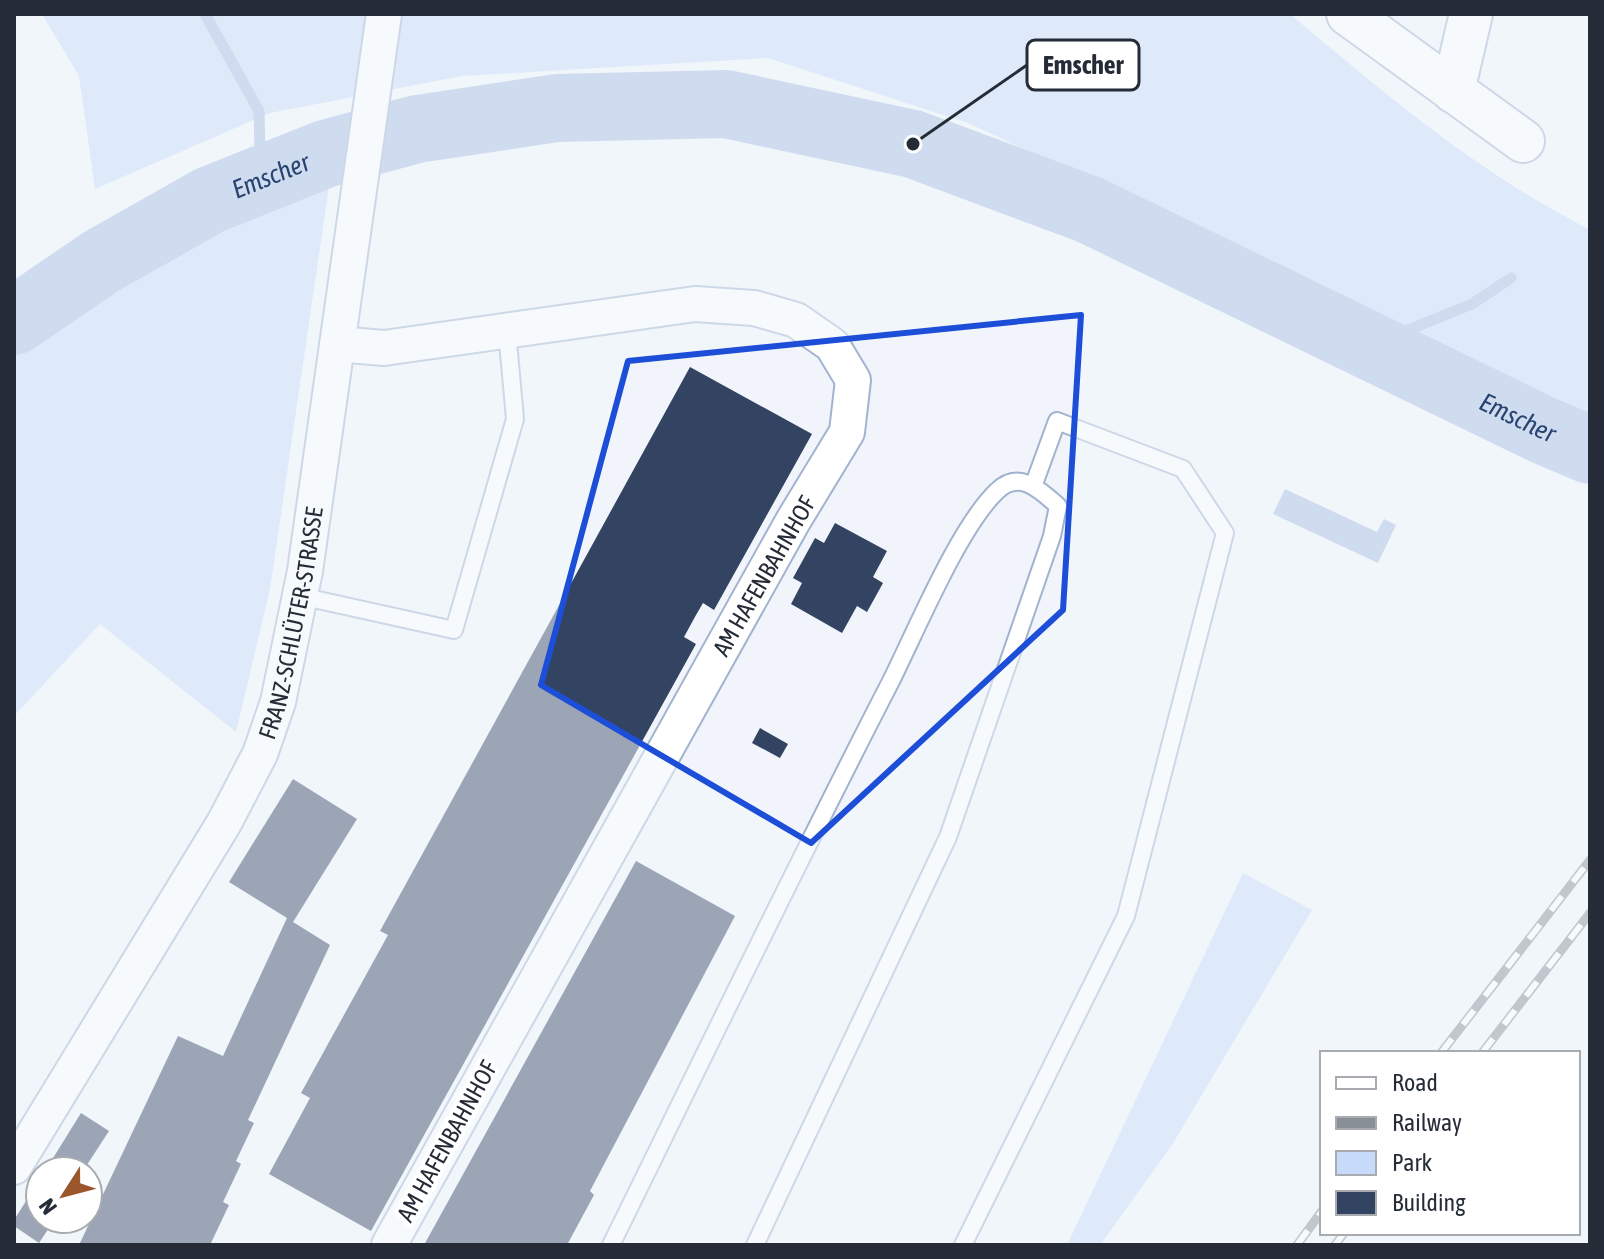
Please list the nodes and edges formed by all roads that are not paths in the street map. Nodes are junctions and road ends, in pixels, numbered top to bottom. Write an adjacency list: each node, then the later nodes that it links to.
1 (384, 14): 7 (street, FRANZ-SCHLÜTER-STRASSE)
2 (1348, 14): 4 (street)
3 (1471, 14): 4 (street)
4 (1453, 91): 5 (street)
5 (1523, 141)
6 (507, 331): 7 (street, AM HAFENBAHNHOF); 9 (lane); 11 (street, AM HAFENBAHNHOF)
7 (337, 344): 9 (street, FRANZ-SCHLÜTER-STRASSE)
8 (1034, 484): 12 (lane); 13 (lane); 14 (lane)
9 (300, 596): 10 (street, FRANZ-SCHLÜTER-STRASSE)
10 (14, 1167)
11 (389, 1245)
12 (611, 1245)
13 (755, 1245)
14 (963, 1245)

